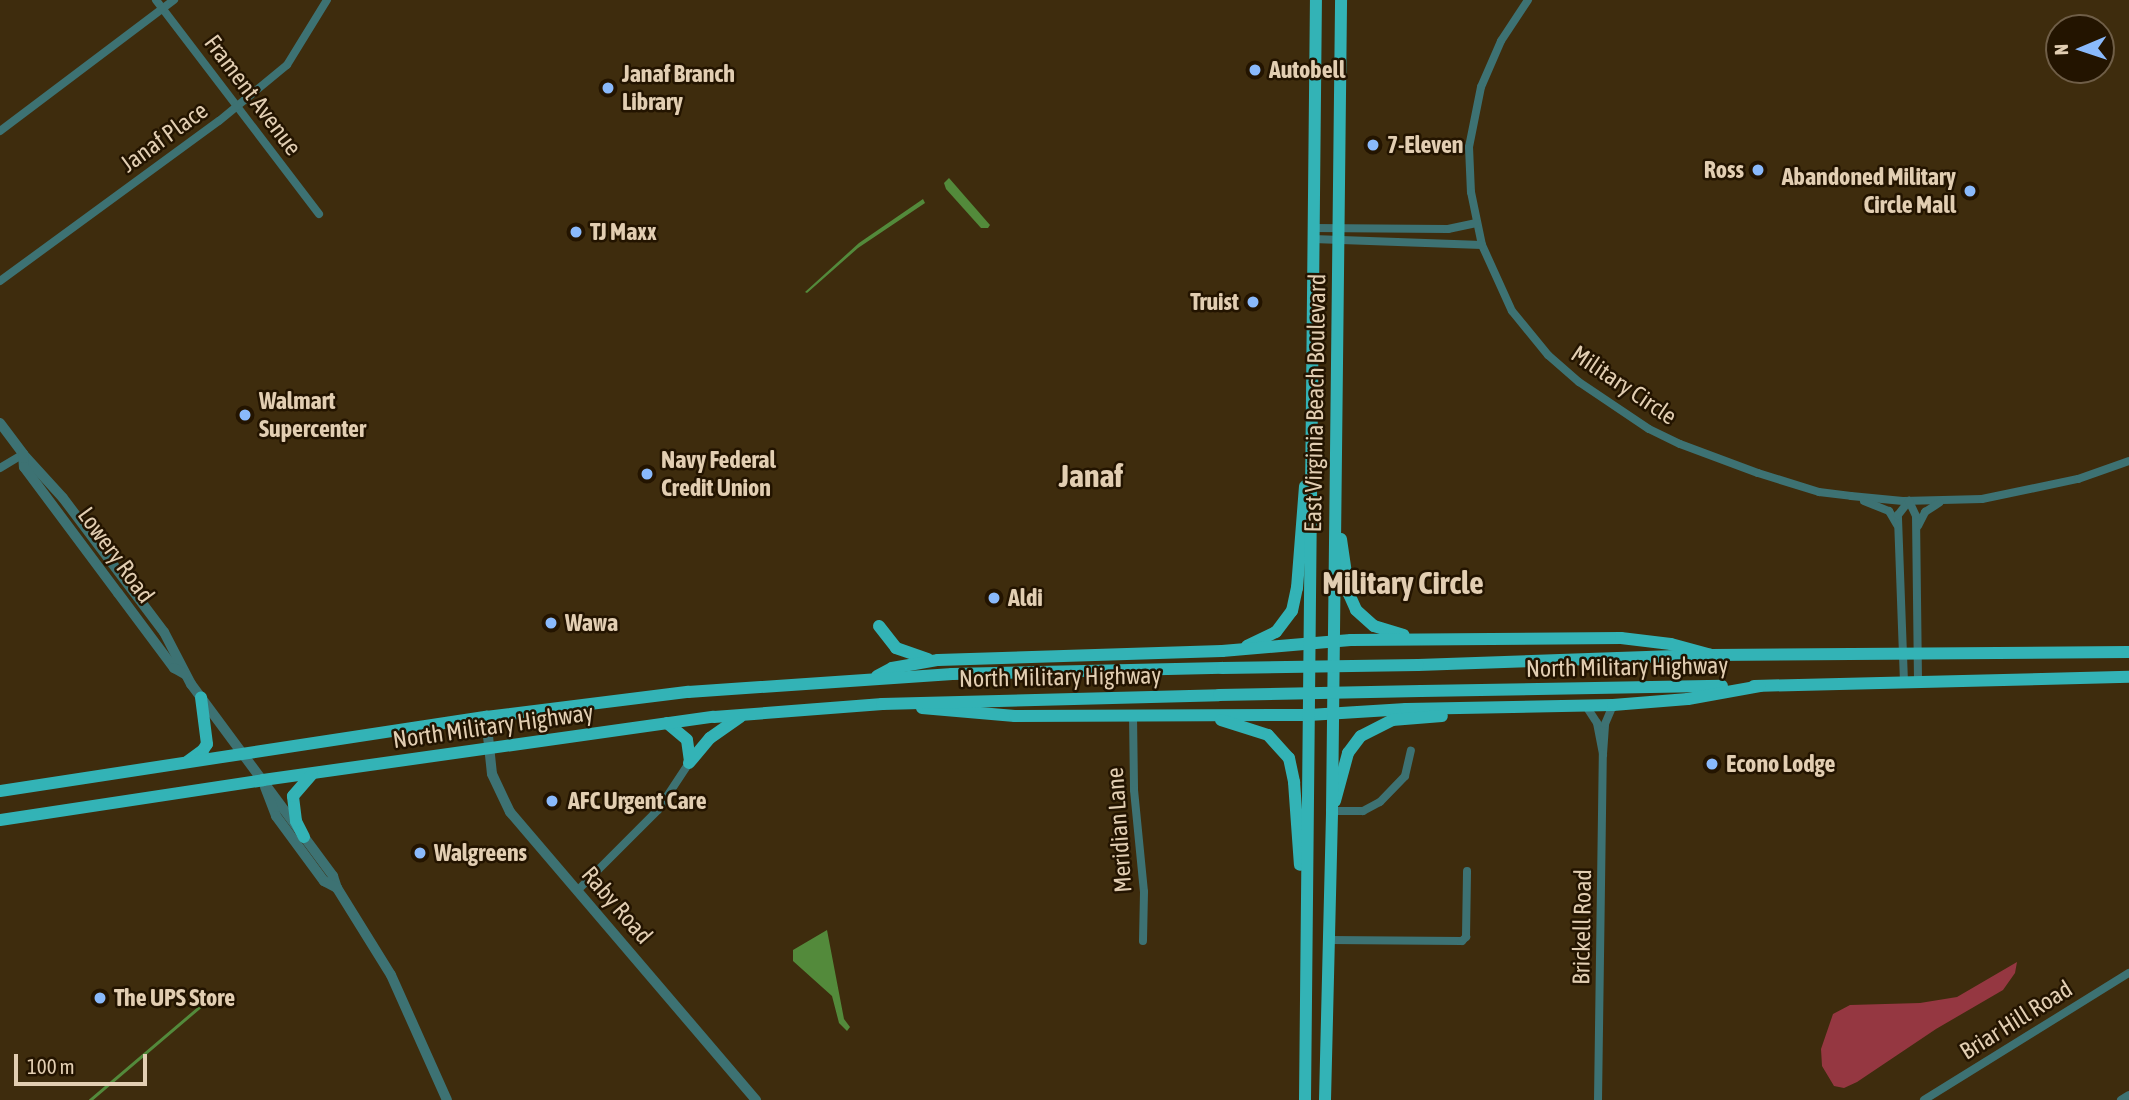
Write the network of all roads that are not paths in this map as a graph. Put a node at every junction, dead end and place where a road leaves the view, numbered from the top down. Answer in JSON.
{"nodes":[{"id":1,"x":156,"y":0,"type":"edge"},
{"id":2,"x":174,"y":0,"type":"edge"},
{"id":3,"x":327,"y":0,"type":"edge"},
{"id":4,"x":1316,"y":0,"type":"edge"},
{"id":5,"x":1341,"y":0,"type":"edge"},
{"id":6,"x":1528,"y":0,"type":"edge"},
{"id":7,"x":163,"y":9,"type":"junction"},
{"id":8,"x":238,"y":105,"type":"junction"},
{"id":9,"x":0,"y":131,"type":"edge"},
{"id":10,"x":319,"y":214,"type":"dead end"},
{"id":11,"x":1476,"y":223,"type":"junction"},
{"id":12,"x":1313,"y":233,"type":"junction"},
{"id":13,"x":1337,"y":234,"type":"junction"},
{"id":14,"x":1482,"y":244,"type":"junction"},
{"id":15,"x":0,"y":281,"type":"edge"},
{"id":16,"x":0,"y":423,"type":"edge"},
{"id":17,"x":1312,"y":427,"type":"junction"},
{"id":18,"x":23,"y":454,"type":"junction"},
{"id":19,"x":2129,"y":461,"type":"edge"},
{"id":20,"x":0,"y":468,"type":"edge"},
{"id":21,"x":1335,"y":494,"type":"junction"},
{"id":22,"x":1851,"y":496,"type":"junction"},
{"id":23,"x":1945,"y":500,"type":"junction"},
{"id":24,"x":1909,"y":501,"type":"junction"},
{"id":25,"x":1899,"y":529,"type":"junction"},
{"id":26,"x":1916,"y":532,"type":"junction"},
{"id":27,"x":879,"y":626,"type":"dead end"},
{"id":28,"x":1422,"y":639,"type":"junction"},
{"id":29,"x":1332,"y":642,"type":"junction"},
{"id":30,"x":1310,"y":644,"type":"junction"},
{"id":31,"x":1223,"y":651,"type":"junction"},
{"id":32,"x":1902,"y":652,"type":"junction"},
{"id":33,"x":1918,"y":652,"type":"junction"},
{"id":34,"x":2129,"y":652,"type":"edge"},
{"id":35,"x":1712,"y":655,"type":"junction"},
{"id":36,"x":938,"y":660,"type":"junction"},
{"id":37,"x":2129,"y":677,"type":"edge"},
{"id":38,"x":874,"y":678,"type":"junction"},
{"id":39,"x":1904,"y":682,"type":"junction"},
{"id":40,"x":1917,"y":682,"type":"junction"},
{"id":41,"x":1760,"y":685,"type":"junction"},
{"id":42,"x":201,"y":697,"type":"junction"},
{"id":43,"x":882,"y":704,"type":"junction"},
{"id":44,"x":1613,"y":705,"type":"junction"},
{"id":45,"x":1586,"y":706,"type":"junction"},
{"id":46,"x":1521,"y":708,"type":"junction"},
{"id":47,"x":1331,"y":714,"type":"junction"},
{"id":48,"x":743,"y":715,"type":"junction"},
{"id":49,"x":1309,"y":715,"type":"junction"},
{"id":50,"x":1133,"y":716,"type":"junction"},
{"id":51,"x":486,"y":717,"type":"junction"},
{"id":52,"x":1207,"y":717,"type":"junction"},
{"id":53,"x":667,"y":723,"type":"junction"},
{"id":54,"x":489,"y":748,"type":"junction"},
{"id":55,"x":1411,"y":751,"type":"dead end"},
{"id":56,"x":244,"y":753,"type":"junction"},
{"id":57,"x":1603,"y":754,"type":"junction"},
{"id":58,"x":186,"y":762,"type":"junction"},
{"id":59,"x":689,"y":763,"type":"junction"},
{"id":60,"x":313,"y":773,"type":"junction"},
{"id":61,"x":263,"y":780,"type":"junction"},
{"id":62,"x":0,"y":791,"type":"edge"},
{"id":63,"x":1332,"y":811,"type":"junction"},
{"id":64,"x":0,"y":820,"type":"edge"},
{"id":65,"x":304,"y":837,"type":"junction"},
{"id":66,"x":1467,"y":871,"type":"dead end"},
{"id":67,"x":337,"y":888,"type":"junction"},
{"id":68,"x":577,"y":891,"type":"junction"},
{"id":69,"x":1306,"y":901,"type":"junction"},
{"id":70,"x":1329,"y":940,"type":"junction"},
{"id":71,"x":1143,"y":942,"type":"dead end"},
{"id":72,"x":2129,"y":974,"type":"edge"},
{"id":73,"x":2129,"y":1095,"type":"edge"},
{"id":74,"x":447,"y":1100,"type":"edge"},
{"id":75,"x":756,"y":1100,"type":"edge"},
{"id":76,"x":1305,"y":1100,"type":"edge"},
{"id":77,"x":1325,"y":1100,"type":"edge"},
{"id":78,"x":1598,"y":1100,"type":"edge"},
{"id":79,"x":1924,"y":1100,"type":"edge"},
{"id":80,"x":2121,"y":1100,"type":"edge"}],
"edges":[{"from":1,"to":7,"type":"street","name":"Frament Avenue"},
{"from":2,"to":7,"type":"street"},
{"from":3,"to":8,"type":"street","name":"Janaf Place"},
{"from":4,"to":12,"type":"main road","name":"East Virginia Beach Boulevard"},
{"from":5,"to":13,"type":"main road","name":"East Virginia Beach Boulevard"},
{"from":6,"to":11,"type":"street","name":"Military Circle"},
{"from":7,"to":8,"type":"street","name":"Frament Avenue"},
{"from":7,"to":9,"type":"street"},
{"from":8,"to":10,"type":"street","name":"Frament Avenue"},
{"from":8,"to":15,"type":"street","name":"Janaf Place"},
{"from":11,"to":13,"type":"street"},
{"from":11,"to":14,"type":"street","name":"Military Circle"},
{"from":12,"to":13,"type":"street"},
{"from":12,"to":17,"type":"main road","name":"East Virginia Beach Boulevard"},
{"from":13,"to":14,"type":"street"},
{"from":13,"to":21,"type":"main road","name":"East Virginia Beach Boulevard"},
{"from":14,"to":22,"type":"street","name":"Military Circle"},
{"from":16,"to":18,"type":"street","name":"Lowery Road"},
{"from":17,"to":30,"type":"main road","name":"East Virginia Beach Boulevard"},
{"from":17,"to":31,"type":"main road"},
{"from":18,"to":20,"type":"street"},
{"from":18,"to":42,"type":"street","name":"Lowery Road"},
{"from":19,"to":23,"type":"street","name":"Military Circle"},
{"from":21,"to":28,"type":"main road"},
{"from":21,"to":29,"type":"main road","name":"East Virginia Beach Boulevard"},
{"from":22,"to":24,"type":"street","name":"Military Circle"},
{"from":22,"to":25,"type":"street","name":"Military Circle"},
{"from":23,"to":24,"type":"street","name":"Military Circle"},
{"from":23,"to":26,"type":"street"},
{"from":24,"to":25,"type":"street"},
{"from":24,"to":26,"type":"street"},
{"from":25,"to":32,"type":"street"},
{"from":26,"to":33,"type":"street"},
{"from":27,"to":36,"type":"main road"},
{"from":28,"to":29,"type":"main road"},
{"from":28,"to":35,"type":"main road"},
{"from":29,"to":30,"type":"main road"},
{"from":29,"to":47,"type":"main road","name":"East Virginia Beach Boulevard"},
{"from":30,"to":31,"type":"main road"},
{"from":30,"to":49,"type":"main road","name":"East Virginia Beach Boulevard"},
{"from":31,"to":36,"type":"main road"},
{"from":32,"to":33,"type":"main road","name":"North Military Highway"},
{"from":32,"to":35,"type":"main road","name":"North Military Highway"},
{"from":32,"to":39,"type":"street"},
{"from":33,"to":34,"type":"main road","name":"North Military Highway"},
{"from":33,"to":40,"type":"street"},
{"from":35,"to":38,"type":"main road","name":"North Military Highway","bridge":true},
{"from":36,"to":38,"type":"main road"},
{"from":37,"to":40,"type":"main road","name":"North Military Highway"},
{"from":38,"to":51,"type":"main road","name":"North Military Highway"},
{"from":39,"to":40,"type":"main road","name":"North Military Highway"},
{"from":39,"to":41,"type":"main road","name":"North Military Highway"},
{"from":41,"to":43,"type":"main road","name":"North Military Highway","bridge":true},
{"from":41,"to":44,"type":"main road"},
{"from":42,"to":56,"type":"street","name":"Lowery Road"},
{"from":42,"to":58,"type":"main road"},
{"from":43,"to":48,"type":"main road","name":"North Military Highway"},
{"from":43,"to":50,"type":"main road"},
{"from":44,"to":45,"type":"main road"},
{"from":44,"to":57,"type":"street","name":"Brickell Road"},
{"from":45,"to":46,"type":"main road"},
{"from":45,"to":57,"type":"street","name":"Brickell Road"},
{"from":46,"to":47,"type":"main road"},
{"from":46,"to":63,"type":"main road"},
{"from":47,"to":49,"type":"main road"},
{"from":47,"to":63,"type":"main road","name":"East Virginia Beach Boulevard"},
{"from":48,"to":53,"type":"main road","name":"North Military Highway"},
{"from":48,"to":59,"type":"main road"},
{"from":49,"to":52,"type":"main road"},
{"from":49,"to":69,"type":"main road","name":"East Virginia Beach Boulevard"},
{"from":50,"to":52,"type":"main road"},
{"from":50,"to":71,"type":"street","name":"Meridian Lane"},
{"from":51,"to":54,"type":"street","name":"Raby Road"},
{"from":51,"to":56,"type":"main road","name":"North Military Highway"},
{"from":52,"to":69,"type":"main road"},
{"from":53,"to":54,"type":"main road","name":"North Military Highway"},
{"from":53,"to":59,"type":"main road"},
{"from":54,"to":60,"type":"main road","name":"North Military Highway"},
{"from":54,"to":68,"type":"street","name":"Raby Road"},
{"from":55,"to":63,"type":"street"},
{"from":56,"to":58,"type":"main road","name":"North Military Highway"},
{"from":56,"to":61,"type":"street","name":"Lowery Road"},
{"from":57,"to":78,"type":"street","name":"Brickell Road"},
{"from":58,"to":62,"type":"main road","name":"North Military Highway"},
{"from":59,"to":68,"type":"street"},
{"from":60,"to":61,"type":"main road","name":"North Military Highway"},
{"from":60,"to":65,"type":"main road"},
{"from":61,"to":64,"type":"main road","name":"North Military Highway"},
{"from":61,"to":65,"type":"street","name":"Lowery Road"},
{"from":61,"to":67,"type":"street","name":"Lowery Road"},
{"from":63,"to":70,"type":"main road","name":"East Virginia Beach Boulevard"},
{"from":65,"to":67,"type":"street","name":"Lowery Road"},
{"from":66,"to":70,"type":"street"},
{"from":67,"to":74,"type":"street","name":"Lowery Road"},
{"from":68,"to":75,"type":"street","name":"Raby Road"},
{"from":69,"to":76,"type":"main road","name":"East Virginia Beach Boulevard"},
{"from":70,"to":77,"type":"main road","name":"East Virginia Beach Boulevard"},
{"from":72,"to":79,"type":"street","name":"Briar Hill Road"},
{"from":73,"to":80,"type":"street"}]}
